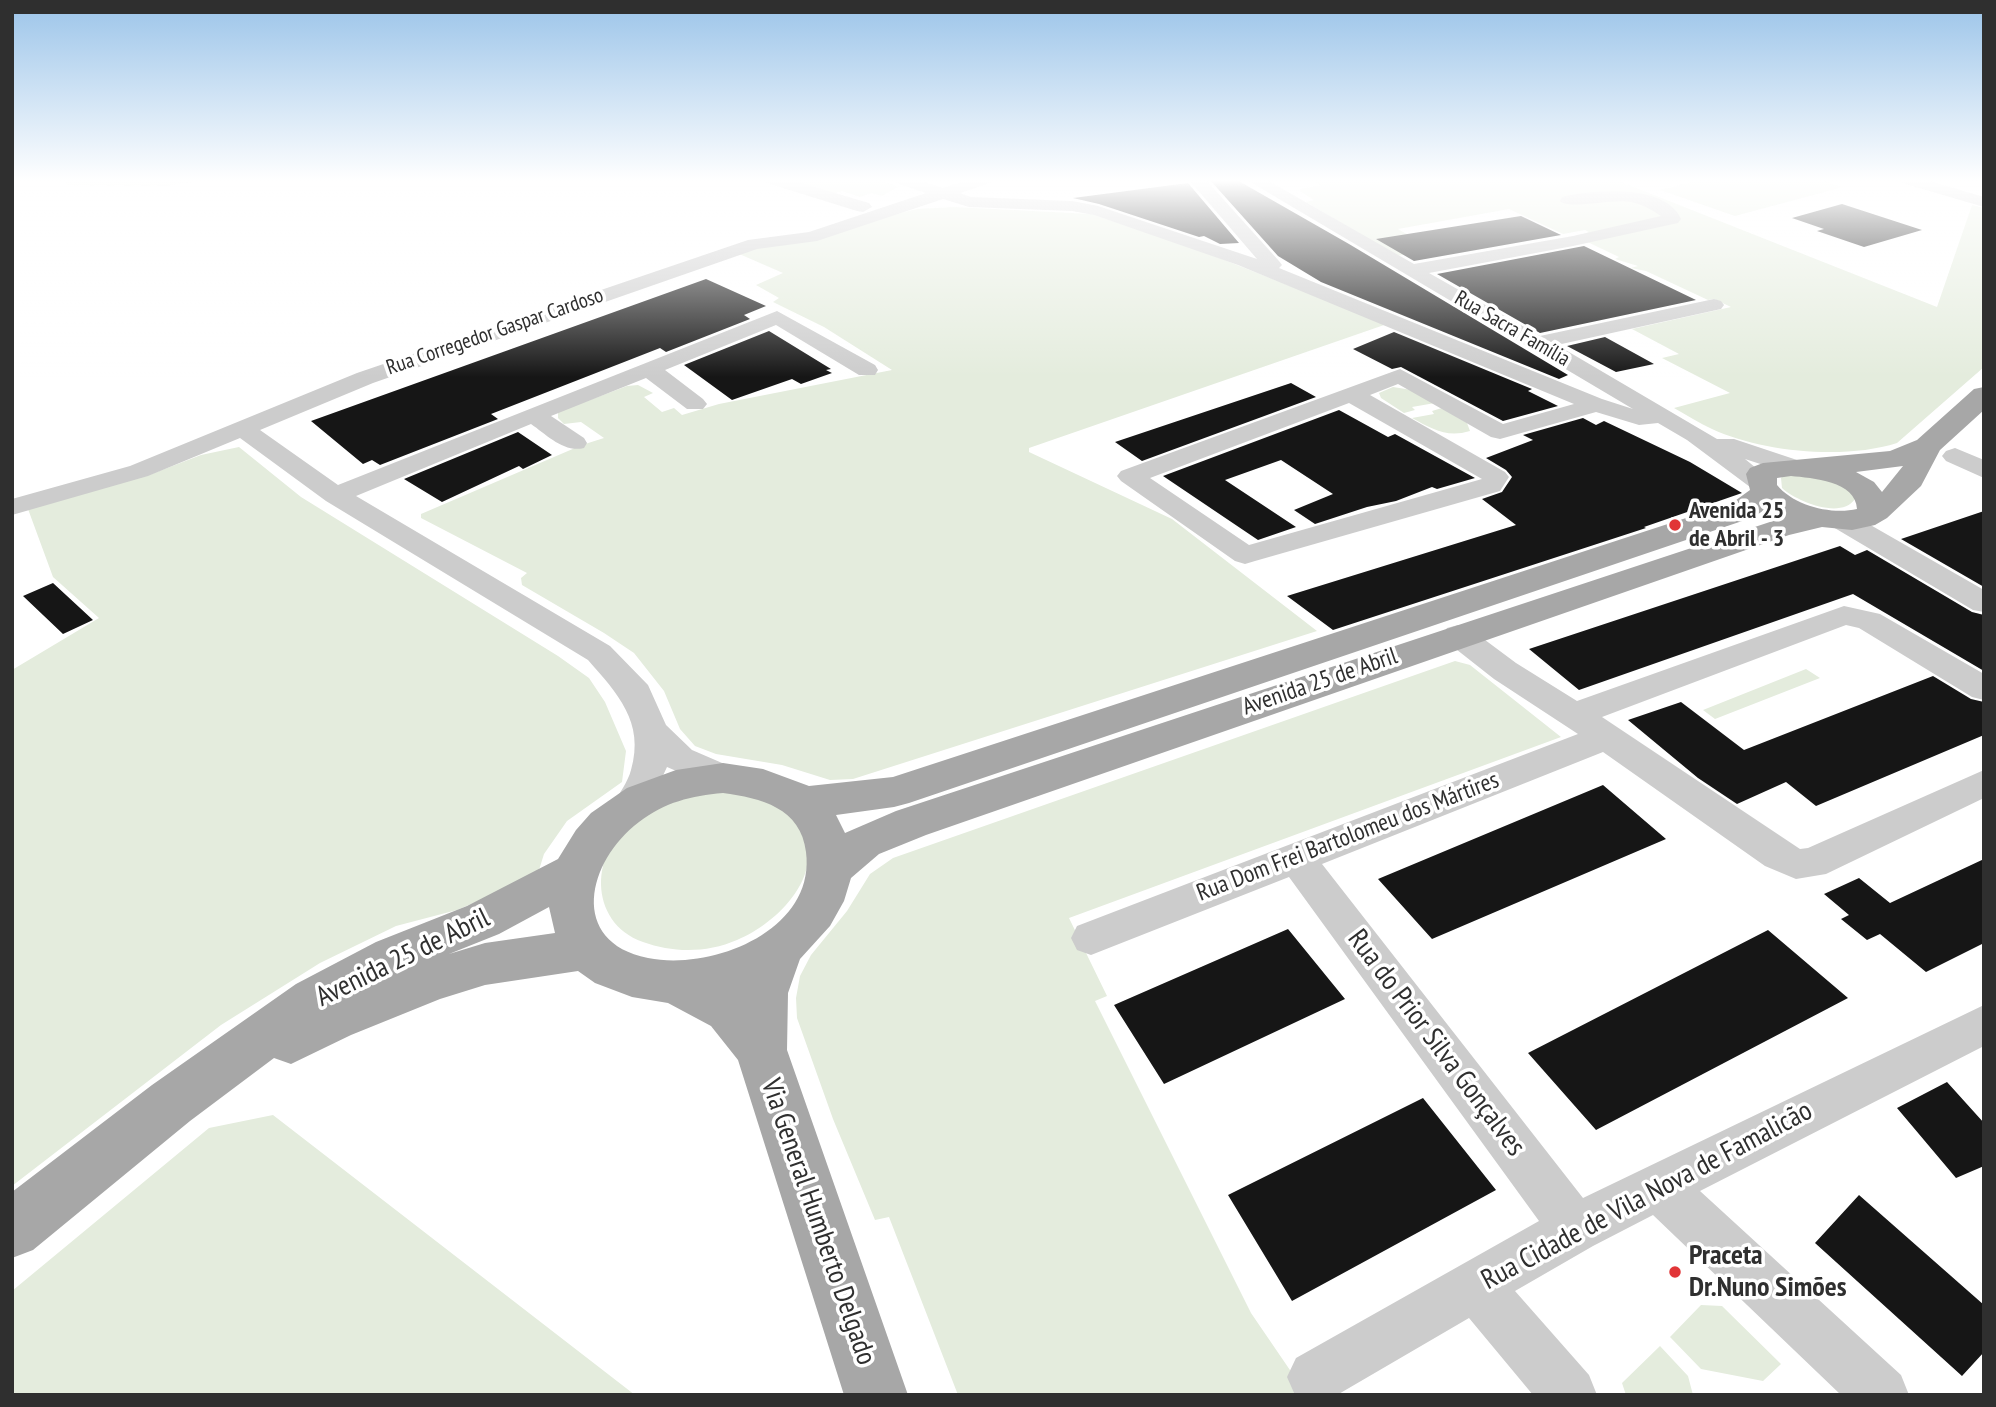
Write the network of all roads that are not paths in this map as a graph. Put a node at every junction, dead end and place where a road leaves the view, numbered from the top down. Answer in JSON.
{"nodes":[{"id":1,"x":749,"y":246,"type":"edge"},
{"id":2,"x":1196,"y":246,"type":"edge"},
{"id":3,"x":1255,"y":246,"type":"edge"},
{"id":4,"x":1368,"y":246,"type":"edge"},
{"id":5,"x":1547,"y":246,"type":"edge"},
{"id":6,"x":1410,"y":270,"type":"junction"},
{"id":7,"x":1268,"y":271,"type":"junction"},
{"id":8,"x":1714,"y":305,"type":"dead end"},
{"id":9,"x":1538,"y":344,"type":"junction"},
{"id":10,"x":648,"y":368,"type":"junction"},
{"id":11,"x":867,"y":370,"type":"dead end"},
{"id":12,"x":1351,"y":394,"type":"junction"},
{"id":13,"x":1984,"y":395,"type":"edge"},
{"id":14,"x":695,"y":404,"type":"dead end"},
{"id":15,"x":1594,"y":404,"type":"junction"},
{"id":16,"x":532,"y":414,"type":"junction"},
{"id":17,"x":1662,"y":415,"type":"junction"},
{"id":18,"x":245,"y":429,"type":"junction"},
{"id":19,"x":1500,"y":432,"type":"junction"},
{"id":20,"x":1693,"y":433,"type":"junction"},
{"id":21,"x":575,"y":443,"type":"dead end"},
{"id":22,"x":1449,"y":448,"type":"junction"},
{"id":23,"x":1941,"y":451,"type":"junction"},
{"id":24,"x":1802,"y":467,"type":"junction"},
{"id":25,"x":1984,"y":470,"type":"edge"},
{"id":26,"x":1762,"y":486,"type":"junction"},
{"id":27,"x":335,"y":495,"type":"junction"},
{"id":28,"x":12,"y":507,"type":"edge"},
{"id":29,"x":1846,"y":517,"type":"junction"},
{"id":30,"x":1984,"y":603,"type":"edge"},
{"id":31,"x":1458,"y":635,"type":"junction"},
{"id":32,"x":1984,"y":689,"type":"edge"},
{"id":33,"x":1574,"y":715,"type":"junction"},
{"id":34,"x":651,"y":731,"type":"junction"},
{"id":35,"x":1606,"y":737,"type":"junction"},
{"id":36,"x":723,"y":778,"type":"junction"},
{"id":37,"x":1984,"y":783,"type":"edge"},
{"id":38,"x":803,"y":803,"type":"junction"},
{"id":39,"x":632,"y":804,"type":"junction"},
{"id":40,"x":1296,"y":858,"type":"junction"},
{"id":41,"x":830,"y":870,"type":"junction"},
{"id":42,"x":574,"y":872,"type":"junction"},
{"id":43,"x":1091,"y":938,"type":"dead end"},
{"id":44,"x":781,"y":947,"type":"junction"},
{"id":45,"x":588,"y":949,"type":"junction"},
{"id":46,"x":677,"y":983,"type":"junction"},
{"id":47,"x":1984,"y":1024,"type":"edge"},
{"id":48,"x":761,"y":1050,"type":"junction"},
{"id":49,"x":171,"y":1103,"type":"junction"},
{"id":50,"x":1658,"y":1186,"type":"junction"},
{"id":51,"x":1575,"y":1228,"type":"junction"},
{"id":52,"x":12,"y":1229,"type":"edge"},
{"id":53,"x":1476,"y":1285,"type":"junction"},
{"id":54,"x":1315,"y":1377,"type":"dead end"},
{"id":55,"x":876,"y":1395,"type":"edge"},
{"id":56,"x":1569,"y":1395,"type":"edge"},
{"id":57,"x":1881,"y":1395,"type":"edge"}],
"edges":[{"from":1,"to":18,"type":"street","name":"Rua Corregedor Gaspar Cardoso"},
{"from":2,"to":7,"type":"street"},
{"from":3,"to":7,"type":"street"},
{"from":4,"to":6,"type":"street","name":"Rua Sacra Família"},
{"from":5,"to":6,"type":"street"},
{"from":6,"to":9,"type":"street","name":"Rua Sacra Família"},
{"from":7,"to":15,"type":"street"},
{"from":8,"to":9,"type":"street"},
{"from":9,"to":17,"type":"street","name":"Rua Sacra Família"},
{"from":10,"to":11,"type":"street"},
{"from":10,"to":14,"type":"street"},
{"from":10,"to":16,"type":"street"},
{"from":12,"to":19,"type":"street"},
{"from":12,"to":22,"type":"street"},
{"from":12,"to":22,"type":"street"},
{"from":13,"to":23,"type":"main road","name":"Avenida 25 de Abril"},
{"from":15,"to":17,"type":"street"},
{"from":15,"to":19,"type":"street"},
{"from":15,"to":20,"type":"street"},
{"from":16,"to":21,"type":"street"},
{"from":16,"to":27,"type":"street"},
{"from":17,"to":20,"type":"street","name":"Rua Sacra Família"},
{"from":18,"to":27,"type":"street"},
{"from":18,"to":28,"type":"street","name":"Rua Corregedor Gaspar Cardoso"},
{"from":19,"to":22,"type":"street"},
{"from":20,"to":24,"type":"street","name":"Rua Sacra Família"},
{"from":20,"to":26,"type":"street","name":"Rua Sacra Família"},
{"from":23,"to":24,"type":"main road","name":"Avenida 25 de Abril"},
{"from":23,"to":25,"type":"street"},
{"from":23,"to":29,"type":"main road","name":"Avenida 25 de Abril"},
{"from":24,"to":26,"type":"main road","name":"Avenida 25 de Abril"},
{"from":24,"to":29,"type":"main road"},
{"from":26,"to":29,"type":"main road"},
{"from":26,"to":38,"type":"main road","name":"Avenida 25 de Abril"},
{"from":27,"to":34,"type":"street"},
{"from":29,"to":30,"type":"street"},
{"from":29,"to":31,"type":"main road","name":"Avenida 25 de Abril"},
{"from":31,"to":33,"type":"street"},
{"from":31,"to":41,"type":"main road","name":"Avenida 25 de Abril"},
{"from":32,"to":33,"type":"street"},
{"from":33,"to":35,"type":"street"},
{"from":34,"to":36,"type":"street"},
{"from":34,"to":39,"type":"street"},
{"from":35,"to":37,"type":"street"},
{"from":35,"to":40,"type":"street","name":"Rua Dom Frei Bartolomeu dos Mártires"},
{"from":36,"to":38,"type":"main road"},
{"from":36,"to":39,"type":"main road"},
{"from":38,"to":41,"type":"main road"},
{"from":39,"to":42,"type":"main road"},
{"from":40,"to":43,"type":"street","name":"Rua Dom Frei Bartolomeu dos Mártires"},
{"from":40,"to":51,"type":"street","name":"Rua do Prior Silva Gonçalves"},
{"from":41,"to":44,"type":"main road"},
{"from":42,"to":45,"type":"main road"},
{"from":42,"to":49,"type":"main road","name":"Avenida 25 de Abril"},
{"from":44,"to":46,"type":"main road"},
{"from":44,"to":48,"type":"main road","name":"Via General Humberto Delgado"},
{"from":45,"to":46,"type":"main road"},
{"from":45,"to":49,"type":"main road","name":"Avenida 25 de Abril"},
{"from":46,"to":48,"type":"main road","name":"Via General Humberto Delgado"},
{"from":47,"to":50,"type":"street","name":"Rua Cidade de Vila Nova de Famalicão"},
{"from":48,"to":55,"type":"main road","name":"Via General Humberto Delgado"},
{"from":49,"to":52,"type":"main road","name":"Avenida 25 de Abril"},
{"from":50,"to":51,"type":"street","name":"Rua Cidade de Vila Nova de Famalicão"},
{"from":50,"to":57,"type":"street"},
{"from":51,"to":53,"type":"street","name":"Rua Cidade de Vila Nova de Famalicão"},
{"from":53,"to":54,"type":"street","name":"Rua Cidade de Vila Nova de Famalicão"},
{"from":53,"to":56,"type":"street"}]}
